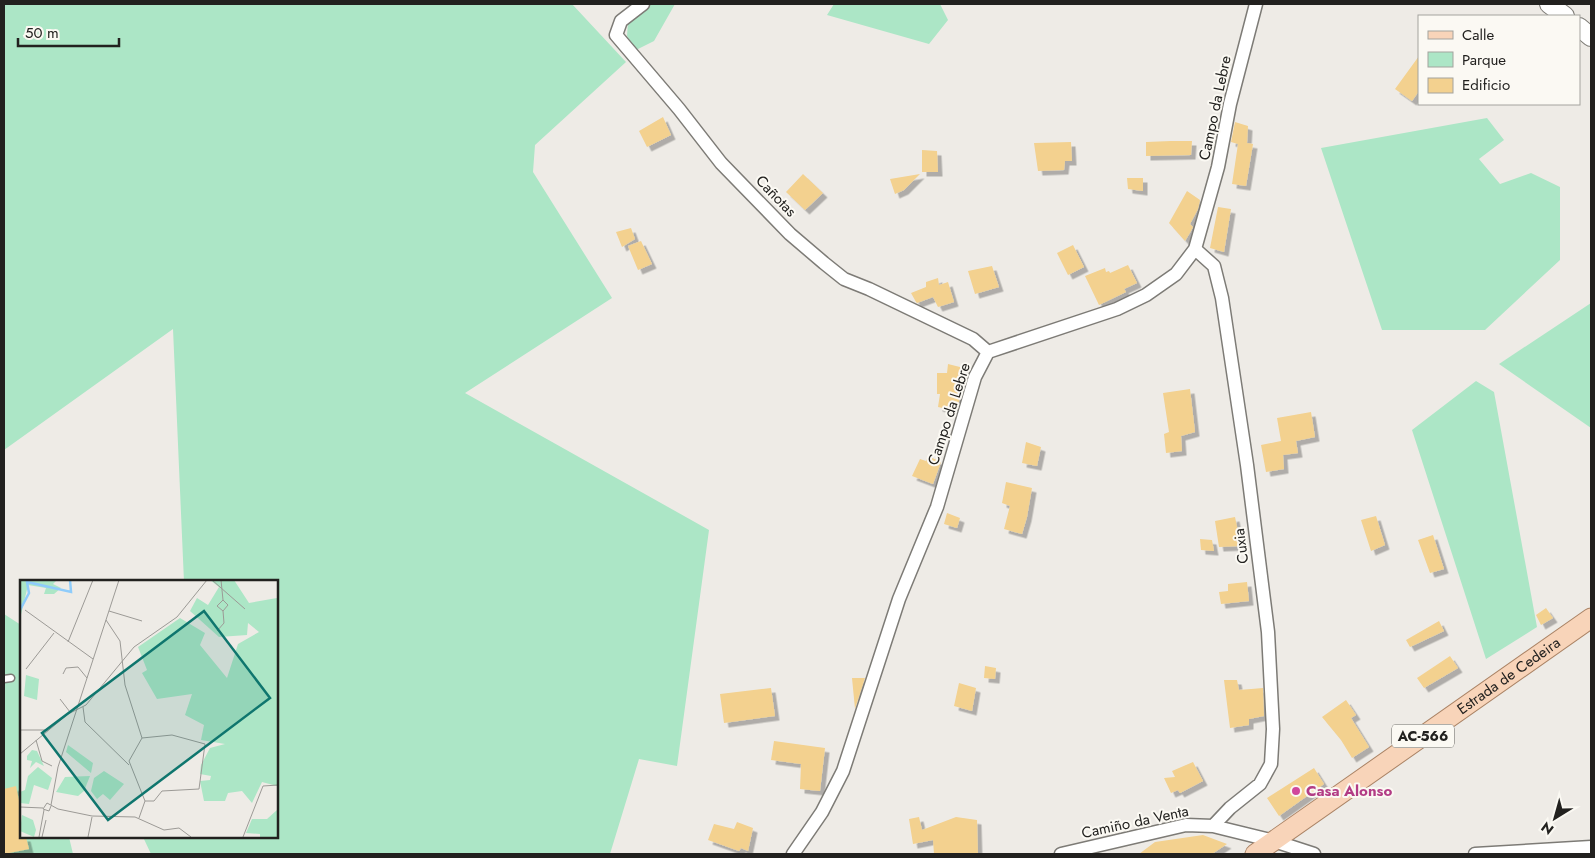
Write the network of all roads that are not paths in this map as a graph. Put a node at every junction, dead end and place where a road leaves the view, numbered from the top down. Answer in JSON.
{"nodes":[{"id":1,"x":643,"y":4,"type":"edge"},
{"id":2,"x":1256,"y":4,"type":"edge"},
{"id":3,"x":1549,"y":4,"type":"edge"},
{"id":4,"x":1564,"y":15,"type":"edge"},
{"id":5,"x":1195,"y":249,"type":"junction"},
{"id":6,"x":988,"y":352,"type":"junction"},
{"id":7,"x":1591,"y":618,"type":"edge"},
{"id":8,"x":1213,"y":826,"type":"junction"},
{"id":9,"x":1274,"y":841,"type":"junction"},
{"id":10,"x":1591,"y":847,"type":"edge"},
{"id":11,"x":1547,"y":852,"type":"edge"},
{"id":12,"x":793,"y":854,"type":"edge"},
{"id":13,"x":1061,"y":854,"type":"edge"},
{"id":14,"x":1255,"y":854,"type":"edge"},
{"id":15,"x":1314,"y":854,"type":"edge"},
{"id":16,"x":1475,"y":854,"type":"edge"}],
"edges":[{"from":1,"to":6,"type":"street","name":"Cañotas"},
{"from":2,"to":5,"type":"street","name":"Campo da Lebre"},
{"from":3,"to":4,"type":"main road"},
{"from":5,"to":6,"type":"street","name":"Campo da Lebre"},
{"from":5,"to":8,"type":"street","name":"Cuxia"},
{"from":6,"to":12,"type":"street","name":"Campo da Lebre"},
{"from":7,"to":9,"type":"main road","name":"Estrada de Cedeira","number":"AC-566"},
{"from":8,"to":9,"type":"street","name":"Camiño da Venta"},
{"from":8,"to":13,"type":"street","name":"Camiño da Venta"},
{"from":9,"to":14,"type":"main road","name":"Estrada de Cedeira","number":"AC-566"},
{"from":9,"to":15,"type":"street","name":"Camiño da Venta"},
{"from":10,"to":11,"type":"street"},
{"from":11,"to":16,"type":"street"}]}
